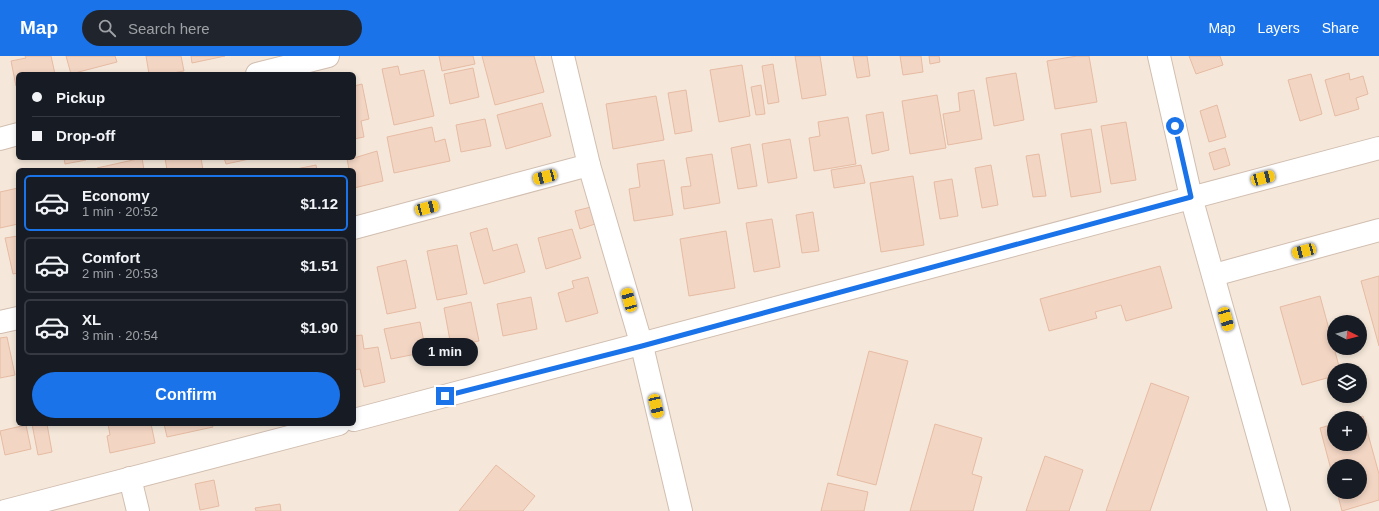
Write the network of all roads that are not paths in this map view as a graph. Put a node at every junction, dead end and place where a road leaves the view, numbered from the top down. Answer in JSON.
{"nodes":[{"id":1,"x":328,"y":56,"type":"edge"},
{"id":2,"x":563,"y":56,"type":"edge"},
{"id":3,"x":1159,"y":56,"type":"edge"},
{"id":4,"x":265,"y":72,"type":"edge"},
{"id":5,"x":16,"y":135,"type":"edge"},
{"id":6,"x":0,"y":139,"type":"edge"},
{"id":7,"x":1379,"y":148,"type":"edge"},
{"id":8,"x":589,"y":165,"type":"junction"},
{"id":9,"x":1191,"y":197,"type":"junction"},
{"id":10,"x":356,"y":227,"type":"edge"},
{"id":11,"x":1379,"y":230,"type":"edge"},
{"id":12,"x":1214,"y":275,"type":"junction"},
{"id":13,"x":16,"y":318,"type":"edge"},
{"id":14,"x":0,"y":322,"type":"edge"},
{"id":15,"x":642,"y":346,"type":"junction"},
{"id":16,"x":356,"y":419,"type":"edge"},
{"id":17,"x":331,"y":426,"type":"edge"},
{"id":18,"x":130,"y":478,"type":"junction"},
{"id":19,"x":5,"y":511,"type":"edge"},
{"id":20,"x":138,"y":511,"type":"edge"},
{"id":21,"x":681,"y":511,"type":"edge"},
{"id":22,"x":1279,"y":511,"type":"edge"}],
"edges":[{"from":1,"to":4,"type":"street"},
{"from":2,"to":8,"type":"street"},
{"from":3,"to":9,"type":"street"},
{"from":5,"to":6,"type":"street"},
{"from":7,"to":9,"type":"street"},
{"from":8,"to":10,"type":"street"},
{"from":8,"to":15,"type":"street"},
{"from":9,"to":12,"type":"street"},
{"from":9,"to":15,"type":"street"},
{"from":11,"to":12,"type":"street"},
{"from":12,"to":22,"type":"street"},
{"from":13,"to":14,"type":"street"},
{"from":15,"to":16,"type":"street"},
{"from":15,"to":21,"type":"street"},
{"from":17,"to":18,"type":"street"},
{"from":18,"to":19,"type":"street"},
{"from":18,"to":20,"type":"street"}]}
